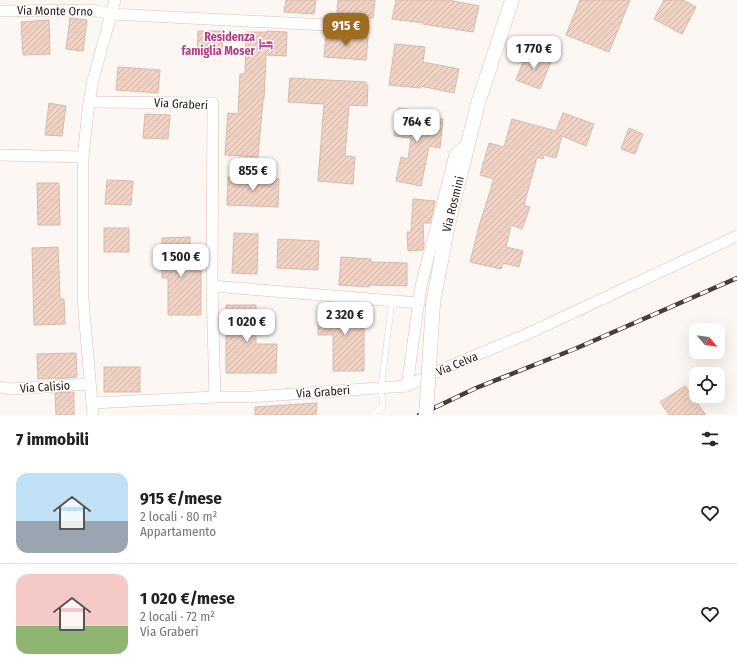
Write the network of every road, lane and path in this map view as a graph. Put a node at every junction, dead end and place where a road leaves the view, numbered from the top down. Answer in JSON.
{"nodes":[{"id":1,"x":115,"y":0,"type":"edge"},
{"id":2,"x":512,"y":0,"type":"edge"},
{"id":3,"x":0,"y":11,"type":"edge"},
{"id":4,"x":111,"y":14,"type":"junction"},
{"id":5,"x":364,"y":27,"type":"dead end"},
{"id":6,"x":89,"y":102,"type":"junction"},
{"id":7,"x":0,"y":155,"type":"edge"},
{"id":8,"x":83,"y":157,"type":"junction"},
{"id":9,"x":737,"y":236,"type":"edge"},
{"id":10,"x":212,"y":286,"type":"junction"},
{"id":11,"x":392,"y":301,"type":"junction"},
{"id":12,"x":426,"y":304,"type":"junction"},
{"id":13,"x":90,"y":384,"type":"junction"},
{"id":14,"x":407,"y":386,"type":"junction"},
{"id":15,"x":0,"y":387,"type":"edge"},
{"id":16,"x":381,"y":388,"type":"junction"},
{"id":17,"x":215,"y":398,"type":"junction"},
{"id":18,"x":92,"y":403,"type":"junction"},
{"id":19,"x":93,"y":415,"type":"edge"},
{"id":20,"x":372,"y":415,"type":"edge"},
{"id":21,"x":426,"y":415,"type":"edge"}],
"edges":[{"from":1,"to":4,"type":"street"},
{"from":2,"to":12,"type":"street","name":"Via Rosmini"},
{"from":3,"to":4,"type":"street","name":"Via Monte Orno"},
{"from":4,"to":5,"type":"street","name":"Via Monte Orno"},
{"from":4,"to":6,"type":"street"},
{"from":6,"to":8,"type":"street"},
{"from":6,"to":10,"type":"street","name":"Via Graberi"},
{"from":7,"to":8,"type":"street"},
{"from":8,"to":13,"type":"street"},
{"from":9,"to":14,"type":"street","name":"Via Celva"},
{"from":10,"to":11,"type":"street"},
{"from":10,"to":17,"type":"street","name":"Via Graberi"},
{"from":11,"to":12,"type":"street"},
{"from":11,"to":16,"type":"lane"},
{"from":12,"to":14,"type":"street"},
{"from":12,"to":21,"type":"street","name":"Via Rosmini","bridge":true},
{"from":13,"to":15,"type":"street","name":"Via Calisio"},
{"from":13,"to":18,"type":"street"},
{"from":14,"to":16,"type":"street","name":"Via Graberi"},
{"from":16,"to":17,"type":"street","name":"Via Graberi"},
{"from":16,"to":20,"type":"lane"},
{"from":17,"to":18,"type":"street","name":"Via Graberi"},
{"from":18,"to":19,"type":"street"}]}
